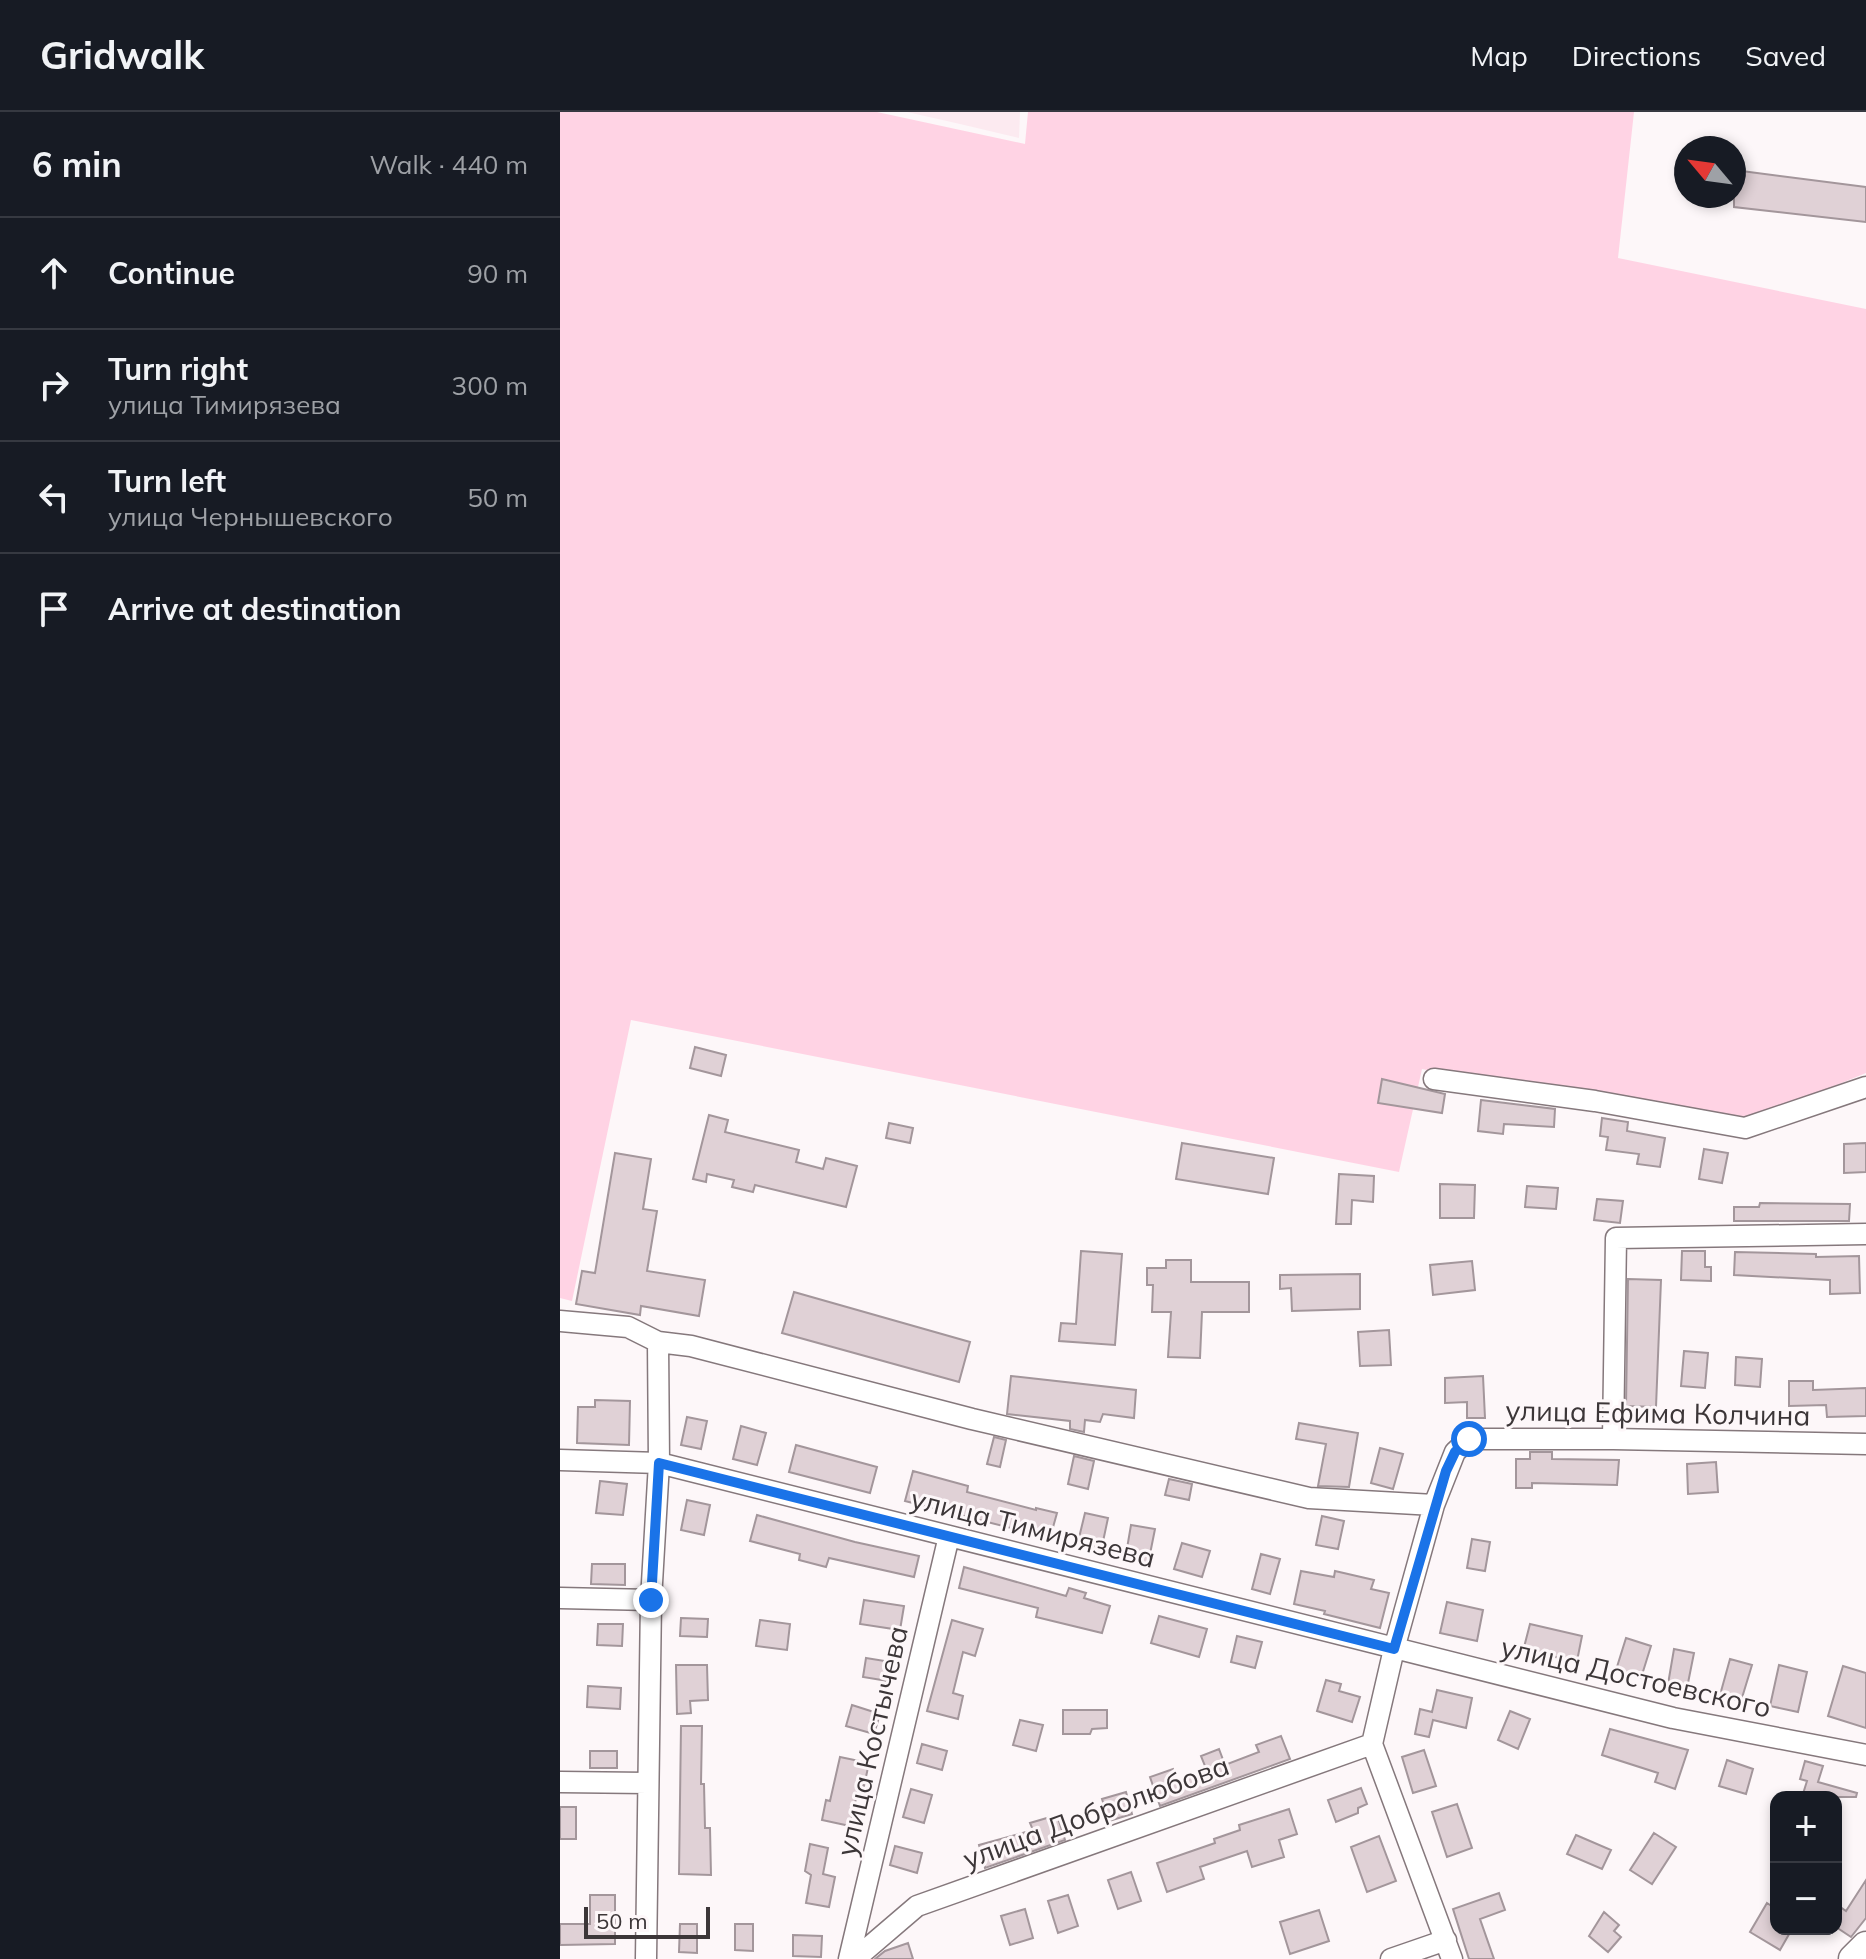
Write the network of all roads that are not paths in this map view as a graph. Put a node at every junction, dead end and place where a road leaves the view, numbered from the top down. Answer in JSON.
{"nodes":[{"id":1,"x":1434,"y":1079,"type":"dead end"},
{"id":2,"x":1866,"y":1087,"type":"edge"},
{"id":3,"x":1866,"y":1234,"type":"edge"},
{"id":4,"x":560,"y":1321,"type":"edge"},
{"id":5,"x":658,"y":1342,"type":"junction"},
{"id":6,"x":1613,"y":1439,"type":"junction"},
{"id":7,"x":1866,"y":1444,"type":"edge"},
{"id":8,"x":560,"y":1460,"type":"edge"},
{"id":9,"x":659,"y":1463,"type":"junction"},
{"id":10,"x":1434,"y":1505,"type":"junction"},
{"id":11,"x":949,"y":1536,"type":"junction"},
{"id":12,"x":560,"y":1598,"type":"edge"},
{"id":13,"x":651,"y":1600,"type":"junction"},
{"id":14,"x":1394,"y":1649,"type":"junction"},
{"id":15,"x":1372,"y":1744,"type":"junction"},
{"id":16,"x":1866,"y":1755,"type":"edge"},
{"id":17,"x":560,"y":1782,"type":"edge"},
{"id":18,"x":647,"y":1783,"type":"junction"},
{"id":19,"x":1866,"y":1946,"type":"edge"},
{"id":20,"x":1449,"y":1950,"type":"edge"},
{"id":21,"x":646,"y":1959,"type":"edge"},
{"id":22,"x":852,"y":1959,"type":"edge"},
{"id":23,"x":1391,"y":1959,"type":"edge"},
{"id":24,"x":1853,"y":1959,"type":"edge"}],
"edges":[{"from":1,"to":2,"type":"street"},
{"from":3,"to":6,"type":"street"},
{"from":4,"to":5,"type":"street"},
{"from":5,"to":9,"type":"street"},
{"from":5,"to":10,"type":"street"},
{"from":6,"to":7,"type":"street","name":"улица Ефима Колчина"},
{"from":6,"to":10,"type":"street","name":"улица Ефима Колчина"},
{"from":8,"to":9,"type":"street","name":"улица Тимирязева"},
{"from":9,"to":11,"type":"street","name":"улица Тимирязева"},
{"from":9,"to":13,"type":"street"},
{"from":10,"to":14,"type":"street"},
{"from":11,"to":14,"type":"street","name":"улица Тимирязева"},
{"from":11,"to":22,"type":"street","name":"улица Костычева"},
{"from":12,"to":13,"type":"street"},
{"from":13,"to":18,"type":"street"},
{"from":14,"to":15,"type":"street"},
{"from":14,"to":16,"type":"street","name":"улица Достоевского"},
{"from":15,"to":20,"type":"street"},
{"from":15,"to":22,"type":"street","name":"улица Добролюбова"},
{"from":17,"to":18,"type":"street"},
{"from":18,"to":21,"type":"street"},
{"from":19,"to":24,"type":"main road"},
{"from":20,"to":23,"type":"street"}]}
